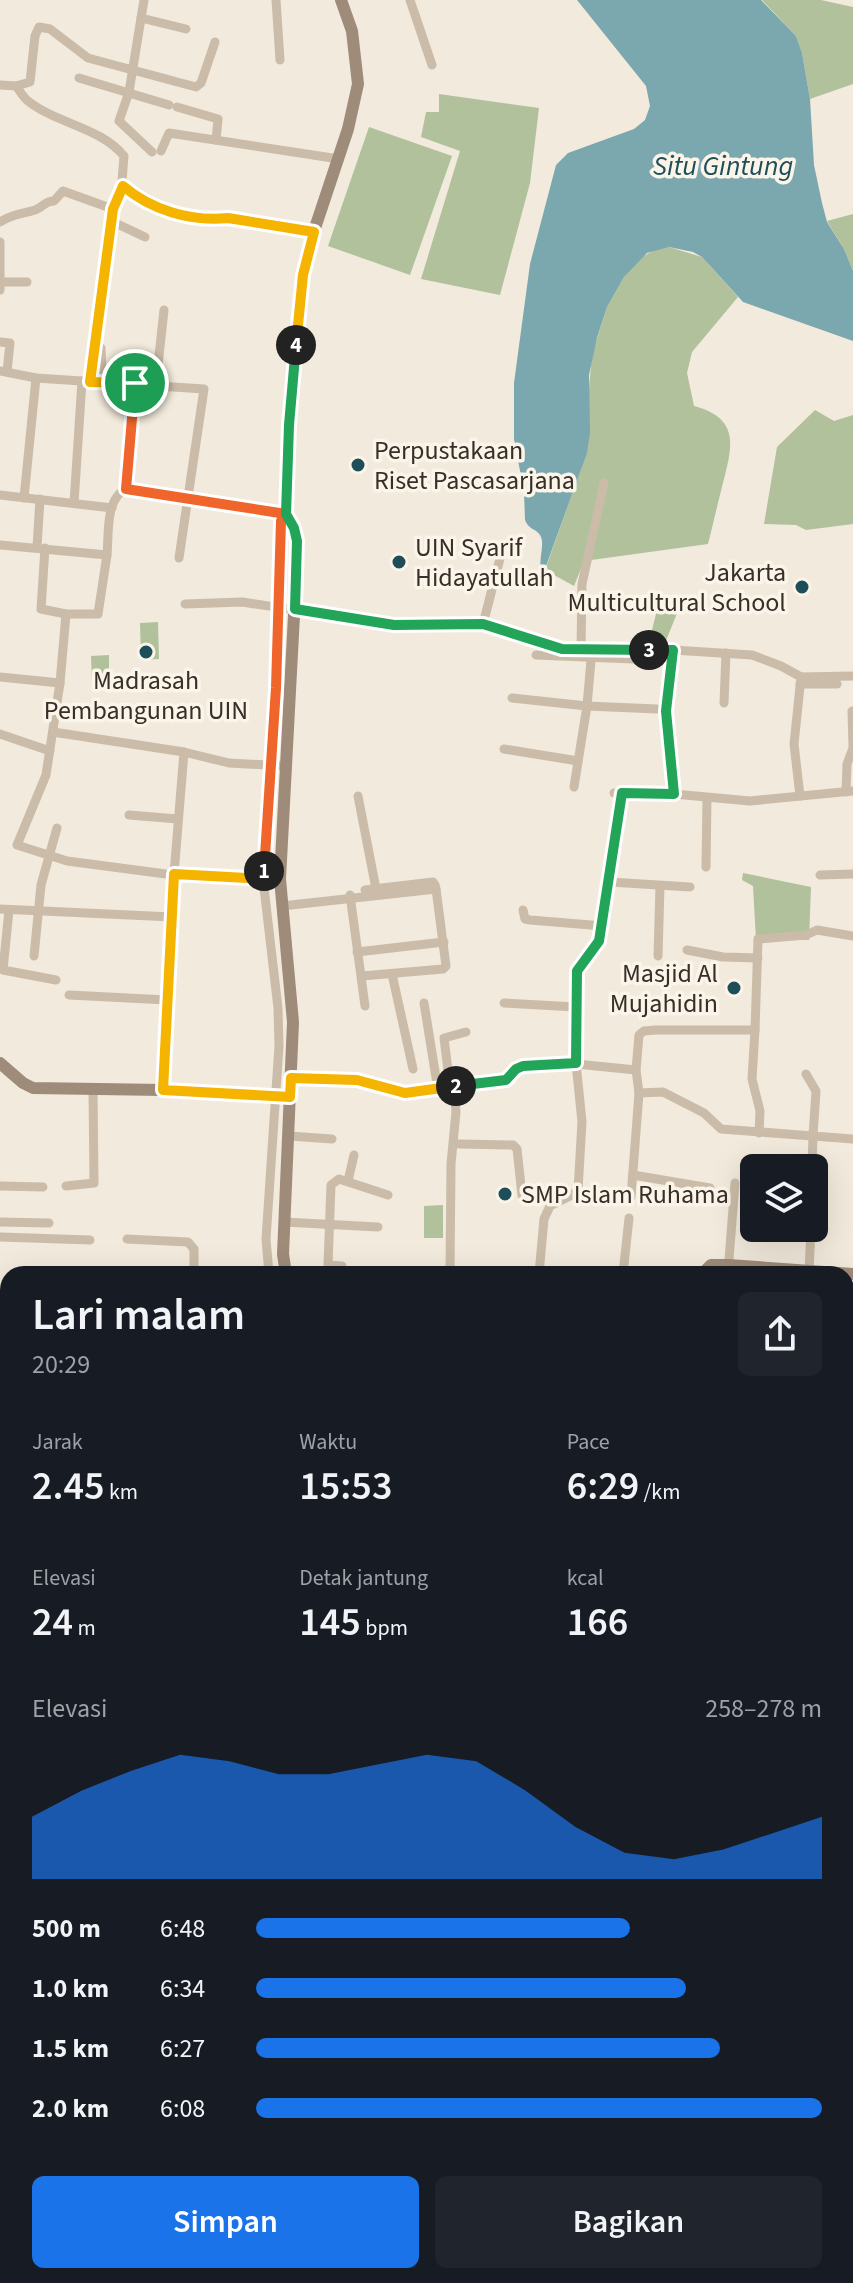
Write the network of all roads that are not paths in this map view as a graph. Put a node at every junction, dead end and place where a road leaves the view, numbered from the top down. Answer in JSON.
{"nodes":[{"id":1,"x":144,"y":0,"type":"edge"},
{"id":2,"x":276,"y":0,"type":"edge"},
{"id":3,"x":341,"y":0,"type":"edge"},
{"id":4,"x":410,"y":0,"type":"edge"},
{"id":5,"x":141,"y":18,"type":"junction"},
{"id":6,"x":186,"y":29,"type":"dead end"},
{"id":7,"x":215,"y":42,"type":"dead end"},
{"id":8,"x":280,"y":60,"type":"dead end"},
{"id":9,"x":432,"y":65,"type":"dead end"},
{"id":10,"x":132,"y":69,"type":"junction"},
{"id":11,"x":79,"y":78,"type":"dead end"},
{"id":12,"x":0,"y":85,"type":"edge"},
{"id":13,"x":16,"y":86,"type":"junction"},
{"id":14,"x":129,"y":92,"type":"junction"},
{"id":15,"x":216,"y":140,"type":"junction"},
{"id":16,"x":339,"y":159,"type":"junction"},
{"id":17,"x":123,"y":186,"type":"junction"},
{"id":18,"x":113,"y":209,"type":"junction"},
{"id":19,"x":111,"y":221,"type":"junction"},
{"id":20,"x":0,"y":222,"type":"edge"},
{"id":21,"x":314,"y":232,"type":"junction"},
{"id":22,"x":145,"y":237,"type":"dead end"},
{"id":23,"x":0,"y":242,"type":"edge"},
{"id":24,"x":1,"y":282,"type":"edge"},
{"id":25,"x":27,"y":282,"type":"dead end"},
{"id":26,"x":0,"y":290,"type":"edge"},
{"id":27,"x":164,"y":310,"type":"dead end"},
{"id":28,"x":0,"y":342,"type":"edge"},
{"id":29,"x":101,"y":348,"type":"dead end"},
{"id":30,"x":4,"y":372,"type":"edge"},
{"id":31,"x":136,"y":372,"type":"junction"},
{"id":32,"x":36,"y":378,"type":"junction"},
{"id":33,"x":86,"y":382,"type":"junction"},
{"id":34,"x":135,"y":383,"type":"junction"},
{"id":35,"x":604,"y":483,"type":"dead end"},
{"id":36,"x":126,"y":489,"type":"junction"},
{"id":37,"x":0,"y":495,"type":"edge"},
{"id":38,"x":186,"y":497,"type":"junction"},
{"id":39,"x":24,"y":498,"type":"junction"},
{"id":40,"x":40,"y":499,"type":"junction"},
{"id":41,"x":74,"y":503,"type":"junction"},
{"id":42,"x":112,"y":508,"type":"junction"},
{"id":43,"x":286,"y":514,"type":"junction"},
{"id":44,"x":0,"y":545,"type":"edge"},
{"id":45,"x":503,"y":547,"type":"dead end"},
{"id":46,"x":41,"y":548,"type":"junction"},
{"id":47,"x":107,"y":555,"type":"junction"},
{"id":48,"x":179,"y":558,"type":"dead end"},
{"id":49,"x":185,"y":604,"type":"dead end"},
{"id":50,"x":285,"y":608,"type":"junction"},
{"id":51,"x":66,"y":614,"type":"junction"},
{"id":52,"x":483,"y":624,"type":"junction"},
{"id":53,"x":673,"y":650,"type":"junction"},
{"id":54,"x":594,"y":653,"type":"junction"},
{"id":55,"x":726,"y":653,"type":"junction"},
{"id":56,"x":536,"y":655,"type":"dead end"},
{"id":57,"x":657,"y":660,"type":"dead end"},
{"id":58,"x":853,"y":676,"type":"edge"},
{"id":59,"x":0,"y":677,"type":"edge"},
{"id":60,"x":800,"y":680,"type":"junction"},
{"id":61,"x":60,"y":683,"type":"junction"},
{"id":62,"x":837,"y":684,"type":"dead end"},
{"id":63,"x":512,"y":698,"type":"dead end"},
{"id":64,"x":724,"y":703,"type":"dead end"},
{"id":65,"x":587,"y":706,"type":"junction"},
{"id":66,"x":657,"y":709,"type":"dead end"},
{"id":67,"x":852,"y":711,"type":"edge"},
{"id":68,"x":53,"y":732,"type":"junction"},
{"id":69,"x":0,"y":734,"type":"edge"},
{"id":70,"x":504,"y":749,"type":"dead end"},
{"id":71,"x":50,"y":751,"type":"junction"},
{"id":72,"x":184,"y":752,"type":"junction"},
{"id":73,"x":578,"y":761,"type":"junction"},
{"id":74,"x":271,"y":762,"type":"junction"},
{"id":75,"x":287,"y":762,"type":"junction"},
{"id":76,"x":574,"y":787,"type":"dead end"},
{"id":77,"x":850,"y":791,"type":"edge"},
{"id":78,"x":674,"y":794,"type":"junction"},
{"id":79,"x":358,"y":796,"type":"dead end"},
{"id":80,"x":800,"y":796,"type":"junction"},
{"id":81,"x":707,"y":798,"type":"junction"},
{"id":82,"x":129,"y":815,"type":"dead end"},
{"id":83,"x":178,"y":819,"type":"junction"},
{"id":84,"x":282,"y":826,"type":"junction"},
{"id":85,"x":267,"y":827,"type":"junction"},
{"id":86,"x":57,"y":828,"type":"dead end"},
{"id":87,"x":50,"y":856,"type":"junction"},
{"id":88,"x":706,"y":867,"type":"dead end"},
{"id":89,"x":174,"y":874,"type":"junction"},
{"id":90,"x":853,"y":874,"type":"edge"},
{"id":91,"x":820,"y":875,"type":"dead end"},
{"id":92,"x":263,"y":879,"type":"junction"},
{"id":93,"x":280,"y":879,"type":"junction"},
{"id":94,"x":610,"y":882,"type":"junction"},
{"id":95,"x":660,"y":886,"type":"junction"},
{"id":96,"x":690,"y":887,"type":"dead end"},
{"id":97,"x":376,"y":892,"type":"junction"},
{"id":98,"x":350,"y":894,"type":"junction"},
{"id":99,"x":282,"y":903,"type":"junction"},
{"id":100,"x":5,"y":909,"type":"edge"},
{"id":101,"x":523,"y":910,"type":"dead end"},
{"id":102,"x":39,"y":911,"type":"junction"},
{"id":103,"x":172,"y":917,"type":"junction"},
{"id":104,"x":603,"y":926,"type":"junction"},
{"id":105,"x":853,"y":936,"type":"edge"},
{"id":106,"x":444,"y":942,"type":"junction"},
{"id":107,"x":687,"y":950,"type":"dead end"},
{"id":108,"x":357,"y":952,"type":"junction"},
{"id":109,"x":34,"y":956,"type":"dead end"},
{"id":110,"x":658,"y":956,"type":"dead end"},
{"id":111,"x":758,"y":958,"type":"junction"},
{"id":112,"x":286,"y":961,"type":"junction"},
{"id":113,"x":271,"y":962,"type":"junction"},
{"id":114,"x":392,"y":974,"type":"junction"},
{"id":115,"x":362,"y":976,"type":"junction"},
{"id":116,"x":56,"y":980,"type":"dead end"},
{"id":117,"x":69,"y":995,"type":"dead end"},
{"id":118,"x":167,"y":1000,"type":"junction"},
{"id":119,"x":424,"y":1003,"type":"dead end"},
{"id":120,"x":504,"y":1003,"type":"dead end"},
{"id":121,"x":365,"y":1006,"type":"dead end"},
{"id":122,"x":576,"y":1007,"type":"junction"},
{"id":123,"x":755,"y":1030,"type":"junction"},
{"id":124,"x":466,"y":1032,"type":"dead end"},
{"id":125,"x":0,"y":1063,"type":"edge"},
{"id":126,"x":576,"y":1063,"type":"junction"},
{"id":127,"x":413,"y":1069,"type":"dead end"},
{"id":128,"x":636,"y":1070,"type":"junction"},
{"id":129,"x":806,"y":1074,"type":"dead end"},
{"id":130,"x":291,"y":1078,"type":"junction"},
{"id":131,"x":452,"y":1087,"type":"junction"},
{"id":132,"x":93,"y":1090,"type":"junction"},
{"id":133,"x":163,"y":1090,"type":"junction"},
{"id":134,"x":438,"y":1090,"type":"junction"},
{"id":135,"x":639,"y":1093,"type":"junction"},
{"id":136,"x":282,"y":1096,"type":"junction"},
{"id":137,"x":759,"y":1133,"type":"junction"},
{"id":138,"x":289,"y":1136,"type":"junction"},
{"id":139,"x":813,"y":1136,"type":"junction"},
{"id":140,"x":332,"y":1139,"type":"dead end"},
{"id":141,"x":853,"y":1139,"type":"edge"},
{"id":142,"x":459,"y":1144,"type":"dead end"},
{"id":143,"x":812,"y":1154,"type":"edge"},
{"id":144,"x":354,"y":1155,"type":"dead end"},
{"id":145,"x":633,"y":1175,"type":"junction"},
{"id":146,"x":348,"y":1181,"type":"junction"},
{"id":147,"x":735,"y":1183,"type":"dead end"},
{"id":148,"x":0,"y":1186,"type":"edge"},
{"id":149,"x":66,"y":1186,"type":"dead end"},
{"id":150,"x":43,"y":1187,"type":"dead end"},
{"id":151,"x":710,"y":1188,"type":"dead end"},
{"id":152,"x":575,"y":1193,"type":"junction"},
{"id":153,"x":388,"y":1195,"type":"dead end"},
{"id":154,"x":557,"y":1202,"type":"junction"},
{"id":155,"x":629,"y":1218,"type":"dead end"},
{"id":156,"x":0,"y":1222,"type":"edge"},
{"id":157,"x":284,"y":1222,"type":"junction"},
{"id":158,"x":49,"y":1223,"type":"dead end"},
{"id":159,"x":328,"y":1225,"type":"junction"},
{"id":160,"x":378,"y":1227,"type":"dead end"},
{"id":161,"x":0,"y":1237,"type":"edge"},
{"id":162,"x":127,"y":1239,"type":"dead end"},
{"id":163,"x":90,"y":1240,"type":"dead end"},
{"id":164,"x":810,"y":1242,"type":"edge"},
{"id":165,"x":729,"y":1265,"type":"junction"},
{"id":166,"x":194,"y":1266,"type":"edge"},
{"id":167,"x":268,"y":1266,"type":"edge"},
{"id":168,"x":285,"y":1266,"type":"edge"},
{"id":169,"x":342,"y":1266,"type":"dead end"},
{"id":170,"x":450,"y":1266,"type":"edge"},
{"id":171,"x":540,"y":1266,"type":"edge"},
{"id":172,"x":624,"y":1266,"type":"edge"},
{"id":173,"x":710,"y":1266,"type":"edge"},
{"id":174,"x":740,"y":1266,"type":"edge"},
{"id":175,"x":809,"y":1266,"type":"edge"}],
"edges":[{"from":1,"to":5,"type":"street"},
{"from":2,"to":8,"type":"street"},
{"from":3,"to":16,"type":"street"},
{"from":4,"to":9,"type":"street"},
{"from":5,"to":6,"type":"street"},
{"from":5,"to":10,"type":"street"},
{"from":7,"to":10,"type":"street"},
{"from":10,"to":13,"type":"street"},
{"from":10,"to":14,"type":"street"},
{"from":11,"to":14,"type":"street"},
{"from":12,"to":13,"type":"street"},
{"from":13,"to":17,"type":"street"},
{"from":14,"to":15,"type":"street"},
{"from":14,"to":15,"type":"street"},
{"from":15,"to":16,"type":"street"},
{"from":16,"to":21,"type":"street"},
{"from":17,"to":18,"type":"street"},
{"from":17,"to":21,"type":"street"},
{"from":18,"to":19,"type":"street"},
{"from":18,"to":20,"type":"street"},
{"from":19,"to":22,"type":"street"},
{"from":19,"to":33,"type":"street"},
{"from":21,"to":43,"type":"street"},
{"from":23,"to":24,"type":"street"},
{"from":24,"to":25,"type":"street"},
{"from":24,"to":26,"type":"street"},
{"from":27,"to":31,"type":"street"},
{"from":28,"to":30,"type":"street"},
{"from":29,"to":31,"type":"street"},
{"from":30,"to":32,"type":"street"},
{"from":31,"to":34,"type":"street"},
{"from":32,"to":33,"type":"street"},
{"from":32,"to":39,"type":"street"},
{"from":33,"to":34,"type":"street"},
{"from":33,"to":41,"type":"street"},
{"from":34,"to":36,"type":"street"},
{"from":34,"to":38,"type":"street"},
{"from":35,"to":54,"type":"street"},
{"from":36,"to":38,"type":"street"},
{"from":36,"to":42,"type":"street"},
{"from":37,"to":39,"type":"street"},
{"from":38,"to":43,"type":"street"},
{"from":38,"to":48,"type":"street"},
{"from":39,"to":40,"type":"street"},
{"from":40,"to":41,"type":"street"},
{"from":40,"to":46,"type":"street"},
{"from":41,"to":42,"type":"street"},
{"from":42,"to":47,"type":"street"},
{"from":43,"to":50,"type":"street"},
{"from":44,"to":46,"type":"street"},
{"from":45,"to":52,"type":"street"},
{"from":46,"to":47,"type":"street"},
{"from":46,"to":51,"type":"street"},
{"from":47,"to":51,"type":"street"},
{"from":49,"to":50,"type":"street"},
{"from":50,"to":52,"type":"street"},
{"from":50,"to":74,"type":"street"},
{"from":50,"to":75,"type":"street"},
{"from":51,"to":61,"type":"street"},
{"from":52,"to":54,"type":"street"},
{"from":53,"to":54,"type":"street"},
{"from":53,"to":55,"type":"street"},
{"from":53,"to":78,"type":"street"},
{"from":54,"to":56,"type":"street"},
{"from":54,"to":57,"type":"street"},
{"from":54,"to":65,"type":"street"},
{"from":55,"to":60,"type":"street"},
{"from":55,"to":64,"type":"street"},
{"from":58,"to":60,"type":"street"},
{"from":59,"to":61,"type":"street"},
{"from":60,"to":62,"type":"street"},
{"from":60,"to":80,"type":"street"},
{"from":61,"to":68,"type":"street"},
{"from":63,"to":65,"type":"street"},
{"from":65,"to":66,"type":"street"},
{"from":65,"to":73,"type":"street"},
{"from":67,"to":77,"type":"street"},
{"from":68,"to":71,"type":"street"},
{"from":68,"to":72,"type":"street"},
{"from":69,"to":71,"type":"street"},
{"from":70,"to":73,"type":"street"},
{"from":71,"to":87,"type":"street"},
{"from":72,"to":74,"type":"street"},
{"from":72,"to":83,"type":"street"},
{"from":73,"to":76,"type":"street"},
{"from":74,"to":75,"type":"street"},
{"from":74,"to":85,"type":"street"},
{"from":75,"to":84,"type":"street"},
{"from":77,"to":80,"type":"street"},
{"from":78,"to":81,"type":"street"},
{"from":78,"to":94,"type":"street"},
{"from":79,"to":97,"type":"street"},
{"from":80,"to":81,"type":"street"},
{"from":81,"to":88,"type":"street"},
{"from":82,"to":83,"type":"street"},
{"from":83,"to":89,"type":"street"},
{"from":84,"to":85,"type":"street"},
{"from":84,"to":93,"type":"street"},
{"from":85,"to":92,"type":"street"},
{"from":86,"to":87,"type":"street"},
{"from":87,"to":89,"type":"street"},
{"from":87,"to":102,"type":"street"},
{"from":89,"to":92,"type":"street"},
{"from":89,"to":103,"type":"street"},
{"from":90,"to":91,"type":"street"},
{"from":92,"to":93,"type":"street"},
{"from":92,"to":113,"type":"street"},
{"from":93,"to":99,"type":"street"},
{"from":94,"to":95,"type":"street"},
{"from":94,"to":104,"type":"street"},
{"from":95,"to":96,"type":"street"},
{"from":95,"to":110,"type":"street"},
{"from":97,"to":98,"type":"street"},
{"from":97,"to":106,"type":"street"},
{"from":98,"to":99,"type":"street"},
{"from":98,"to":108,"type":"street"},
{"from":99,"to":112,"type":"street"},
{"from":100,"to":102,"type":"street"},
{"from":100,"to":116,"type":"street"},
{"from":101,"to":104,"type":"street"},
{"from":102,"to":103,"type":"street"},
{"from":102,"to":109,"type":"street"},
{"from":103,"to":118,"type":"street"},
{"from":104,"to":122,"type":"street"},
{"from":105,"to":111,"type":"street"},
{"from":106,"to":108,"type":"street"},
{"from":106,"to":114,"type":"street"},
{"from":107,"to":111,"type":"street"},
{"from":108,"to":115,"type":"street"},
{"from":111,"to":123,"type":"street"},
{"from":112,"to":113,"type":"street"},
{"from":112,"to":130,"type":"street"},
{"from":113,"to":136,"type":"street"},
{"from":114,"to":115,"type":"street"},
{"from":114,"to":127,"type":"street"},
{"from":115,"to":121,"type":"street"},
{"from":117,"to":118,"type":"street"},
{"from":118,"to":133,"type":"street"},
{"from":119,"to":134,"type":"street"},
{"from":120,"to":122,"type":"street"},
{"from":122,"to":126,"type":"street"},
{"from":123,"to":128,"type":"street"},
{"from":123,"to":137,"type":"street"},
{"from":124,"to":131,"type":"street"},
{"from":125,"to":132,"type":"street"},
{"from":126,"to":128,"type":"street"},
{"from":126,"to":131,"type":"street"},
{"from":126,"to":152,"type":"street"},
{"from":128,"to":135,"type":"street"},
{"from":129,"to":139,"type":"street"},
{"from":130,"to":134,"type":"street"},
{"from":130,"to":136,"type":"street"},
{"from":131,"to":134,"type":"street"},
{"from":131,"to":170,"type":"street"},
{"from":132,"to":133,"type":"street"},
{"from":132,"to":149,"type":"street"},
{"from":133,"to":136,"type":"street"},
{"from":135,"to":137,"type":"street"},
{"from":135,"to":145,"type":"street"},
{"from":136,"to":138,"type":"street"},
{"from":136,"to":167,"type":"street"},
{"from":137,"to":139,"type":"street"},
{"from":138,"to":140,"type":"street"},
{"from":138,"to":157,"type":"street"},
{"from":139,"to":141,"type":"street"},
{"from":139,"to":143,"type":"street"},
{"from":142,"to":154,"type":"street"},
{"from":144,"to":146,"type":"street"},
{"from":145,"to":151,"type":"street"},
{"from":145,"to":152,"type":"street"},
{"from":146,"to":153,"type":"street"},
{"from":146,"to":159,"type":"street"},
{"from":147,"to":165,"type":"street"},
{"from":148,"to":150,"type":"street"},
{"from":152,"to":154,"type":"street"},
{"from":154,"to":171,"type":"street"},
{"from":155,"to":172,"type":"street"},
{"from":156,"to":158,"type":"street"},
{"from":157,"to":159,"type":"street"},
{"from":157,"to":168,"type":"street"},
{"from":159,"to":160,"type":"street"},
{"from":159,"to":169,"type":"street"},
{"from":161,"to":163,"type":"street"},
{"from":162,"to":166,"type":"street"},
{"from":164,"to":175,"type":"street"},
{"from":165,"to":173,"type":"street"},
{"from":165,"to":174,"type":"street"}]}
